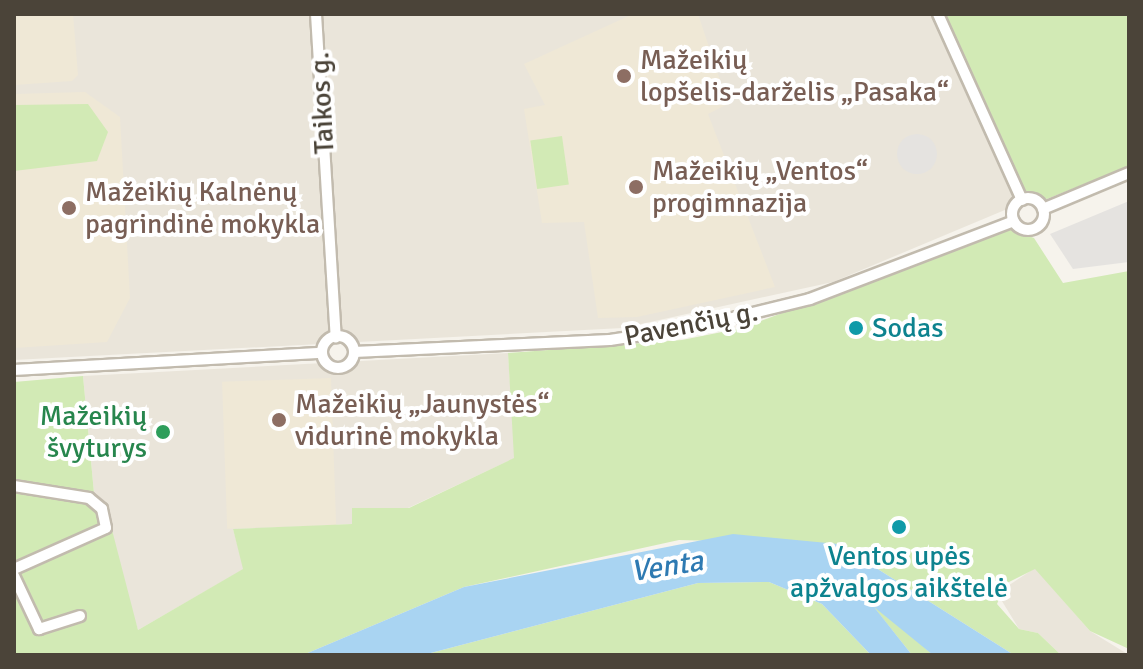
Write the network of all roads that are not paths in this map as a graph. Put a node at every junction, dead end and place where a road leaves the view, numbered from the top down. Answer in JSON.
{"nodes":[{"id":1,"x":316,"y":14,"type":"edge"},
{"id":2,"x":938,"y":14,"type":"edge"},
{"id":3,"x":1129,"y":173,"type":"edge"},
{"id":4,"x":1022,"y":200,"type":"junction"},
{"id":5,"x":1043,"y":209,"type":"junction"},
{"id":6,"x":1014,"y":221,"type":"junction"},
{"id":7,"x":336,"y":337,"type":"junction"},
{"id":8,"x":354,"y":352,"type":"junction"},
{"id":9,"x":322,"y":353,"type":"junction"},
{"id":10,"x":14,"y":370,"type":"edge"},
{"id":11,"x":14,"y":486,"type":"edge"},
{"id":12,"x":14,"y":569,"type":"edge"},
{"id":13,"x":14,"y":576,"type":"edge"},
{"id":14,"x":80,"y":616,"type":"dead end"}],
"edges":[{"from":1,"to":7,"type":"street","name":"Taikos g."},
{"from":2,"to":4,"type":"street"},
{"from":3,"to":5,"type":"street"},
{"from":4,"to":5,"type":"street"},
{"from":4,"to":6,"type":"street"},
{"from":5,"to":6,"type":"street","name":"Pavenčių g."},
{"from":6,"to":8,"type":"street","name":"Pavenčių g."},
{"from":7,"to":8,"type":"street"},
{"from":7,"to":9,"type":"street"},
{"from":8,"to":9,"type":"street","name":"Pavenčių g."},
{"from":9,"to":10,"type":"street"},
{"from":11,"to":12,"type":"street"},
{"from":13,"to":14,"type":"street"}]}
